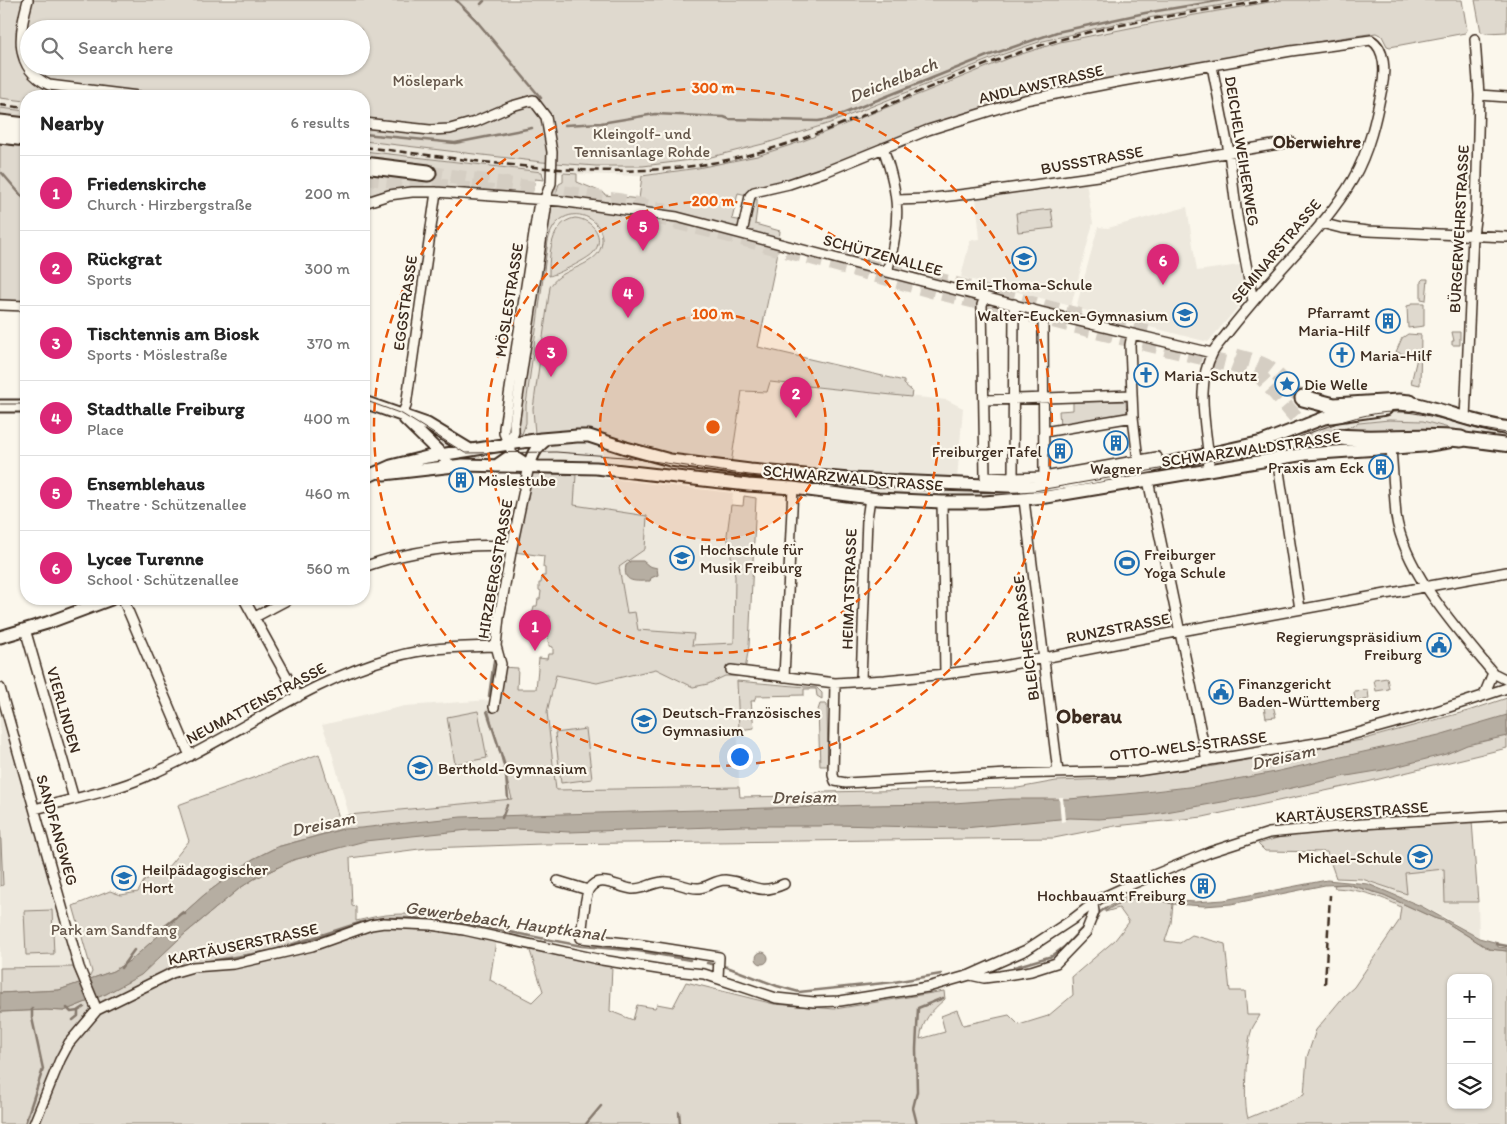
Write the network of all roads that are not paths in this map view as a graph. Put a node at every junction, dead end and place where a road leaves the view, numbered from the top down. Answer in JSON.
{"nodes":[{"id":1,"x":28,"y":0,"type":"edge"},
{"id":2,"x":22,"y":20,"type":"edge"},
{"id":3,"x":1475,"y":39,"type":"dead end"},
{"id":4,"x":1382,"y":51,"type":"joint"},
{"id":5,"x":1212,"y":66,"type":"junction"},
{"id":6,"x":33,"y":75,"type":"edge"},
{"id":7,"x":84,"y":90,"type":"edge"},
{"id":8,"x":1479,"y":95,"type":"junction"},
{"id":9,"x":1507,"y":96,"type":"edge"},
{"id":10,"x":0,"y":123,"type":"edge"},
{"id":11,"x":370,"y":124,"type":"edge"},
{"id":12,"x":20,"y":125,"type":"edge"},
{"id":13,"x":0,"y":135,"type":"edge"},
{"id":14,"x":20,"y":137,"type":"edge"},
{"id":15,"x":1291,"y":142,"type":"dead end"},
{"id":16,"x":883,"y":148,"type":"junction"},
{"id":17,"x":1229,"y":152,"type":"junction"},
{"id":18,"x":370,"y":166,"type":"edge"},
{"id":19,"x":428,"y":172,"type":"tunnel mouth"},
{"id":20,"x":436,"y":192,"type":"junction"},
{"id":21,"x":896,"y":200,"type":"junction"},
{"id":22,"x":370,"y":201,"type":"edge"},
{"id":23,"x":544,"y":201,"type":"junction"},
{"id":24,"x":1321,"y":223,"type":"junction"},
{"id":25,"x":742,"y":233,"type":"junction"},
{"id":26,"x":1473,"y":235,"type":"junction"},
{"id":27,"x":1507,"y":237,"type":"edge"},
{"id":28,"x":887,"y":272,"type":"junction"},
{"id":29,"x":985,"y":297,"type":"junction"},
{"id":30,"x":1253,"y":301,"type":"junction"},
{"id":31,"x":1014,"y":304,"type":"junction"},
{"id":32,"x":0,"y":306,"type":"edge"},
{"id":33,"x":20,"y":306,"type":"edge"},
{"id":34,"x":1045,"y":312,"type":"junction"},
{"id":35,"x":1132,"y":335,"type":"junction"},
{"id":36,"x":1212,"y":353,"type":"junction"},
{"id":37,"x":1132,"y":395,"type":"junction"},
{"id":38,"x":1013,"y":398,"type":"junction"},
{"id":39,"x":1043,"y":398,"type":"junction"},
{"id":40,"x":1303,"y":398,"type":"tunnel mouth"},
{"id":41,"x":985,"y":400,"type":"junction"},
{"id":42,"x":1410,"y":403,"type":"joint"},
{"id":43,"x":370,"y":404,"type":"edge"},
{"id":44,"x":0,"y":406,"type":"edge"},
{"id":45,"x":20,"y":406,"type":"edge"},
{"id":46,"x":1445,"y":412,"type":"junction"},
{"id":47,"x":403,"y":417,"type":"junction"},
{"id":48,"x":1133,"y":417,"type":"junction"},
{"id":49,"x":1465,"y":419,"type":"junction"},
{"id":50,"x":1507,"y":428,"type":"edge"},
{"id":51,"x":1044,"y":432,"type":"junction"},
{"id":52,"x":1339,"y":437,"type":"tunnel mouth"},
{"id":53,"x":549,"y":438,"type":"junction"},
{"id":54,"x":1461,"y":439,"type":"junction"},
{"id":55,"x":1507,"y":444,"type":"edge"},
{"id":56,"x":1391,"y":448,"type":"junction"},
{"id":57,"x":470,"y":450,"type":"junction"},
{"id":58,"x":511,"y":450,"type":"junction"},
{"id":59,"x":442,"y":454,"type":"junction"},
{"id":60,"x":1209,"y":454,"type":"junction"},
{"id":61,"x":1156,"y":457,"type":"dead end"},
{"id":62,"x":1277,"y":458,"type":"junction"},
{"id":63,"x":1138,"y":460,"type":"junction"},
{"id":64,"x":451,"y":465,"type":"junction"},
{"id":65,"x":496,"y":466,"type":"junction"},
{"id":66,"x":529,"y":466,"type":"junction"},
{"id":67,"x":1208,"y":470,"type":"junction"},
{"id":68,"x":370,"y":475,"type":"edge"},
{"id":69,"x":370,"y":476,"type":"edge"},
{"id":70,"x":1044,"y":477,"type":"junction"},
{"id":71,"x":1013,"y":478,"type":"junction"},
{"id":72,"x":860,"y":479,"type":"junction"},
{"id":73,"x":1148,"y":480,"type":"junction"},
{"id":74,"x":973,"y":484,"type":"junction"},
{"id":75,"x":793,"y":488,"type":"junction"},
{"id":76,"x":870,"y":498,"type":"junction"},
{"id":77,"x":1024,"y":500,"type":"junction"},
{"id":78,"x":942,"y":502,"type":"junction"},
{"id":79,"x":512,"y":547,"type":"junction"},
{"id":80,"x":370,"y":565,"type":"edge"},
{"id":81,"x":1507,"y":572,"type":"edge"},
{"id":82,"x":1427,"y":586,"type":"junction"},
{"id":83,"x":91,"y":605,"type":"edge"},
{"id":84,"x":126,"y":605,"type":"edge"},
{"id":85,"x":248,"y":605,"type":"edge"},
{"id":86,"x":278,"y":605,"type":"edge"},
{"id":87,"x":1300,"y":610,"type":"junction"},
{"id":88,"x":255,"y":617,"type":"junction"},
{"id":89,"x":25,"y":629,"type":"junction"},
{"id":90,"x":1181,"y":631,"type":"junction"},
{"id":91,"x":0,"y":637,"type":"edge"},
{"id":92,"x":496,"y":646,"type":"junction"},
{"id":93,"x":1043,"y":658,"type":"junction"},
{"id":94,"x":731,"y":670,"type":"dead end"},
{"id":95,"x":1494,"y":673,"type":"junction"},
{"id":96,"x":945,"y":674,"type":"junction"},
{"id":97,"x":784,"y":677,"type":"junction"},
{"id":98,"x":1507,"y":680,"type":"edge"},
{"id":99,"x":861,"y":681,"type":"junction"},
{"id":100,"x":835,"y":683,"type":"junction"},
{"id":101,"x":0,"y":688,"type":"edge"},
{"id":102,"x":1507,"y":688,"type":"edge"},
{"id":103,"x":1484,"y":695,"type":"junction"},
{"id":104,"x":298,"y":697,"type":"junction"},
{"id":105,"x":494,"y":707,"type":"dead end"},
{"id":106,"x":190,"y":756,"type":"junction"},
{"id":107,"x":1207,"y":761,"type":"junction"},
{"id":108,"x":1058,"y":772,"type":"junction"},
{"id":109,"x":74,"y":798,"type":"junction"},
{"id":110,"x":35,"y":809,"type":"junction"},
{"id":111,"x":1507,"y":815,"type":"edge"},
{"id":112,"x":558,"y":881,"type":"dead end"},
{"id":113,"x":784,"y":884,"type":"dead end"},
{"id":114,"x":588,"y":890,"type":"junction"},
{"id":115,"x":1093,"y":908,"type":"junction"},
{"id":116,"x":719,"y":971,"type":"junction"},
{"id":117,"x":970,"y":975,"type":"junction"},
{"id":118,"x":95,"y":1008,"type":"junction"},
{"id":119,"x":34,"y":1124,"type":"edge"}],
"edges":[{"from":1,"to":2,"type":"street"},
{"from":3,"to":8,"type":"street","name":"BÜRGERWEHRSTRASSE"},
{"from":4,"to":5,"type":"street","name":"ANDLAWSTRASSE"},
{"from":4,"to":24,"type":"street","name":"SEMINARSTRASSE"},
{"from":5,"to":16,"type":"street","name":"ANDLAWSTRASSE"},
{"from":5,"to":17,"type":"street","name":"DEICHELWEIHERWEG"},
{"from":6,"to":7,"type":"street"},
{"from":8,"to":9,"type":"street"},
{"from":8,"to":26,"type":"street","name":"BÜRGERWEHRSTRASSE"},
{"from":10,"to":12,"type":"highway"},
{"from":11,"to":23,"type":"street","name":"MÖSLESTRASSE"},
{"from":13,"to":14,"type":"highway"},
{"from":15,"to":17,"type":"street","name":"BUSSSTRASSE"},
{"from":16,"to":21,"type":"street"},
{"from":16,"to":25,"type":"street","name":"ANDLAWSTRASSE"},
{"from":17,"to":21,"type":"street","name":"BUSSSTRASSE"},
{"from":17,"to":30,"type":"street","name":"DEICHELWEIHERWEG"},
{"from":18,"to":19,"type":"highway"},
{"from":20,"to":22,"type":"street","name":"SCHÜTZENALLEE"},
{"from":20,"to":23,"type":"street","name":"SCHÜTZENALLEE"},
{"from":20,"to":47,"type":"street","name":"EGGSTRASSE"},
{"from":21,"to":28,"type":"street"},
{"from":23,"to":25,"type":"street","name":"SCHÜTZENALLEE"},
{"from":23,"to":58,"type":"street","name":"MÖSLESTRASSE"},
{"from":24,"to":26,"type":"street"},
{"from":24,"to":30,"type":"street","name":"SEMINARSTRASSE"},
{"from":25,"to":28,"type":"street","name":"SCHÜTZENALLEE"},
{"from":26,"to":27,"type":"street"},
{"from":26,"to":49,"type":"street","name":"BÜRGERWEHRSTRASSE"},
{"from":28,"to":29,"type":"street","name":"SCHÜTZENALLEE"},
{"from":29,"to":31,"type":"street","name":"SCHÜTZENALLEE"},
{"from":29,"to":41,"type":"street","name":"SCHWARZWALDSTRASSE"},
{"from":30,"to":36,"type":"street","name":"SEMINARSTRASSE"},
{"from":31,"to":34,"type":"street","name":"SCHÜTZENALLEE"},
{"from":31,"to":38,"type":"street"},
{"from":32,"to":33,"type":"street"},
{"from":34,"to":35,"type":"street","name":"SCHÜTZENALLEE"},
{"from":34,"to":39,"type":"street"},
{"from":35,"to":36,"type":"street","name":"SCHÜTZENALLEE"},
{"from":35,"to":37,"type":"street","name":"SCHWARZWALDSTRASSE"},
{"from":36,"to":60,"type":"street","name":"SEMINARSTRASSE"},
{"from":37,"to":39,"type":"street"},
{"from":37,"to":48,"type":"street","name":"SCHWARZWALDSTRASSE"},
{"from":38,"to":39,"type":"street"},
{"from":38,"to":41,"type":"street"},
{"from":38,"to":71,"type":"street"},
{"from":39,"to":51,"type":"street"},
{"from":40,"to":42,"type":"highway"},
{"from":41,"to":71,"type":"street","name":"SCHWARZWALDSTRASSE"},
{"from":42,"to":46,"type":"main road","name":"SCHWARZWALDSTRASSE"},
{"from":43,"to":47,"type":"main road"},
{"from":44,"to":45,"type":"main road"},
{"from":46,"to":49,"type":"main road","name":"SCHWARZWALDSTRASSE"},
{"from":46,"to":60,"type":"main road","name":"SCHWARZWALDSTRASSE"},
{"from":47,"to":57,"type":"main road"},
{"from":47,"to":59,"type":"main road"},
{"from":48,"to":51,"type":"street"},
{"from":48,"to":63,"type":"street","name":"SCHWARZWALDSTRASSE"},
{"from":49,"to":50,"type":"main road","name":"SCHWARZWALDSTRASSE"},
{"from":51,"to":70,"type":"street"},
{"from":52,"to":54,"type":"highway"},
{"from":53,"to":58,"type":"main road","name":"SCHWARZWALDSTRASSE"},
{"from":53,"to":66,"type":"main road"},
{"from":53,"to":72,"type":"main road","name":"SCHWARZWALDSTRASSE"},
{"from":54,"to":55,"type":"main road","name":"SCHWARZWALDSTRASSE"},
{"from":54,"to":56,"type":"main road","name":"SCHWARZWALDSTRASSE"},
{"from":56,"to":62,"type":"main road","name":"SCHWARZWALDSTRASSE"},
{"from":56,"to":82,"type":"street"},
{"from":57,"to":58,"type":"main road","name":"SCHWARZWALDSTRASSE"},
{"from":57,"to":59,"type":"main road","name":"SCHWARZWALDSTRASSE"},
{"from":58,"to":65,"type":"main road"},
{"from":58,"to":66,"type":"main road"},
{"from":59,"to":64,"type":"main road"},
{"from":59,"to":68,"type":"main road","name":"SCHWARZWALDSTRASSE"},
{"from":60,"to":67,"type":"street","name":"SEMINARSTRASSE"},
{"from":60,"to":74,"type":"main road","name":"SCHWARZWALDSTRASSE"},
{"from":61,"to":63,"type":"street","name":"SCHWARZWALDSTRASSE"},
{"from":62,"to":67,"type":"main road","name":"SCHWARZWALDSTRASSE"},
{"from":62,"to":87,"type":"street"},
{"from":63,"to":70,"type":"street","name":"SCHWARZWALDSTRASSE"},
{"from":64,"to":65,"type":"main road","name":"SCHWARZWALDSTRASSE"},
{"from":64,"to":69,"type":"main road","name":"SCHWARZWALDSTRASSE"},
{"from":65,"to":66,"type":"main road","name":"SCHWARZWALDSTRASSE"},
{"from":66,"to":75,"type":"main road","name":"SCHWARZWALDSTRASSE"},
{"from":66,"to":79,"type":"street","name":"HIRZBERGSTRASSE"},
{"from":67,"to":73,"type":"main road","name":"SCHWARZWALDSTRASSE"},
{"from":70,"to":71,"type":"street","name":"SCHWARZWALDSTRASSE"},
{"from":72,"to":74,"type":"main road","name":"SCHWARZWALDSTRASSE"},
{"from":72,"to":76,"type":"main road"},
{"from":73,"to":77,"type":"main road","name":"SCHWARZWALDSTRASSE"},
{"from":73,"to":90,"type":"street"},
{"from":74,"to":78,"type":"main road"},
{"from":75,"to":76,"type":"main road","name":"SCHWARZWALDSTRASSE"},
{"from":75,"to":97,"type":"street"},
{"from":76,"to":78,"type":"main road","name":"SCHWARZWALDSTRASSE"},
{"from":76,"to":99,"type":"street","name":"HEIMATSTRASSE"},
{"from":77,"to":78,"type":"main road","name":"SCHWARZWALDSTRASSE"},
{"from":77,"to":93,"type":"street","name":"BLEICHESTRASSE"},
{"from":78,"to":96,"type":"street"},
{"from":79,"to":80,"type":"street"},
{"from":79,"to":92,"type":"street","name":"HIRZBERGSTRASSE"},
{"from":81,"to":82,"type":"street","name":"RUNZSTRASSE"},
{"from":82,"to":87,"type":"street","name":"RUNZSTRASSE"},
{"from":82,"to":95,"type":"street"},
{"from":83,"to":89,"type":"main road"},
{"from":84,"to":106,"type":"street"},
{"from":85,"to":88,"type":"street"},
{"from":86,"to":88,"type":"street"},
{"from":87,"to":90,"type":"street","name":"RUNZSTRASSE"},
{"from":88,"to":104,"type":"street"},
{"from":89,"to":91,"type":"main road"},
{"from":89,"to":109,"type":"street","name":"VIERLINDEN"},
{"from":90,"to":93,"type":"street","name":"RUNZSTRASSE"},
{"from":90,"to":107,"type":"street"},
{"from":92,"to":104,"type":"street","name":"NEUMATTENSTRASSE"},
{"from":92,"to":105,"type":"street","name":"HIRZBERGSTRASSE"},
{"from":93,"to":96,"type":"street","name":"RUNZSTRASSE"},
{"from":93,"to":108,"type":"street","name":"BLEICHESTRASSE"},
{"from":94,"to":97,"type":"street","name":"RUNZSTRASSE"},
{"from":95,"to":98,"type":"street"},
{"from":95,"to":103,"type":"street"},
{"from":96,"to":99,"type":"street","name":"RUNZSTRASSE"},
{"from":97,"to":100,"type":"street","name":"RUNZSTRASSE"},
{"from":99,"to":100,"type":"street","name":"RUNZSTRASSE"},
{"from":100,"to":108,"type":"street","name":"OTTO-WELS-STRASSE"},
{"from":101,"to":110,"type":"street","name":"SANDFANGWEG"},
{"from":102,"to":103,"type":"street","name":"OTTO-WELS-STRASSE"},
{"from":103,"to":107,"type":"street","name":"OTTO-WELS-STRASSE"},
{"from":104,"to":106,"type":"street","name":"NEUMATTENSTRASSE"},
{"from":106,"to":109,"type":"street","name":"NEUMATTENSTRASSE"},
{"from":107,"to":108,"type":"street","name":"OTTO-WELS-STRASSE"},
{"from":109,"to":110,"type":"street","name":"NEUMATTENSTRASSE"},
{"from":110,"to":118,"type":"street","name":"SANDFANGWEG"},
{"from":111,"to":115,"type":"street","name":"KARTÄUSERSTRASSE"},
{"from":112,"to":114,"type":"street"},
{"from":113,"to":114,"type":"street"},
{"from":114,"to":116,"type":"street"},
{"from":115,"to":117,"type":"street","name":"KARTÄUSERSTRASSE"},
{"from":115,"to":117,"type":"street","name":"KARTÄUSERSTRASSE"},
{"from":116,"to":117,"type":"street","name":"KARTÄUSERSTRASSE"},
{"from":116,"to":118,"type":"street","name":"KARTÄUSERSTRASSE"},
{"from":118,"to":119,"type":"street","name":"KARTÄUSERSTRASSE"}]}
